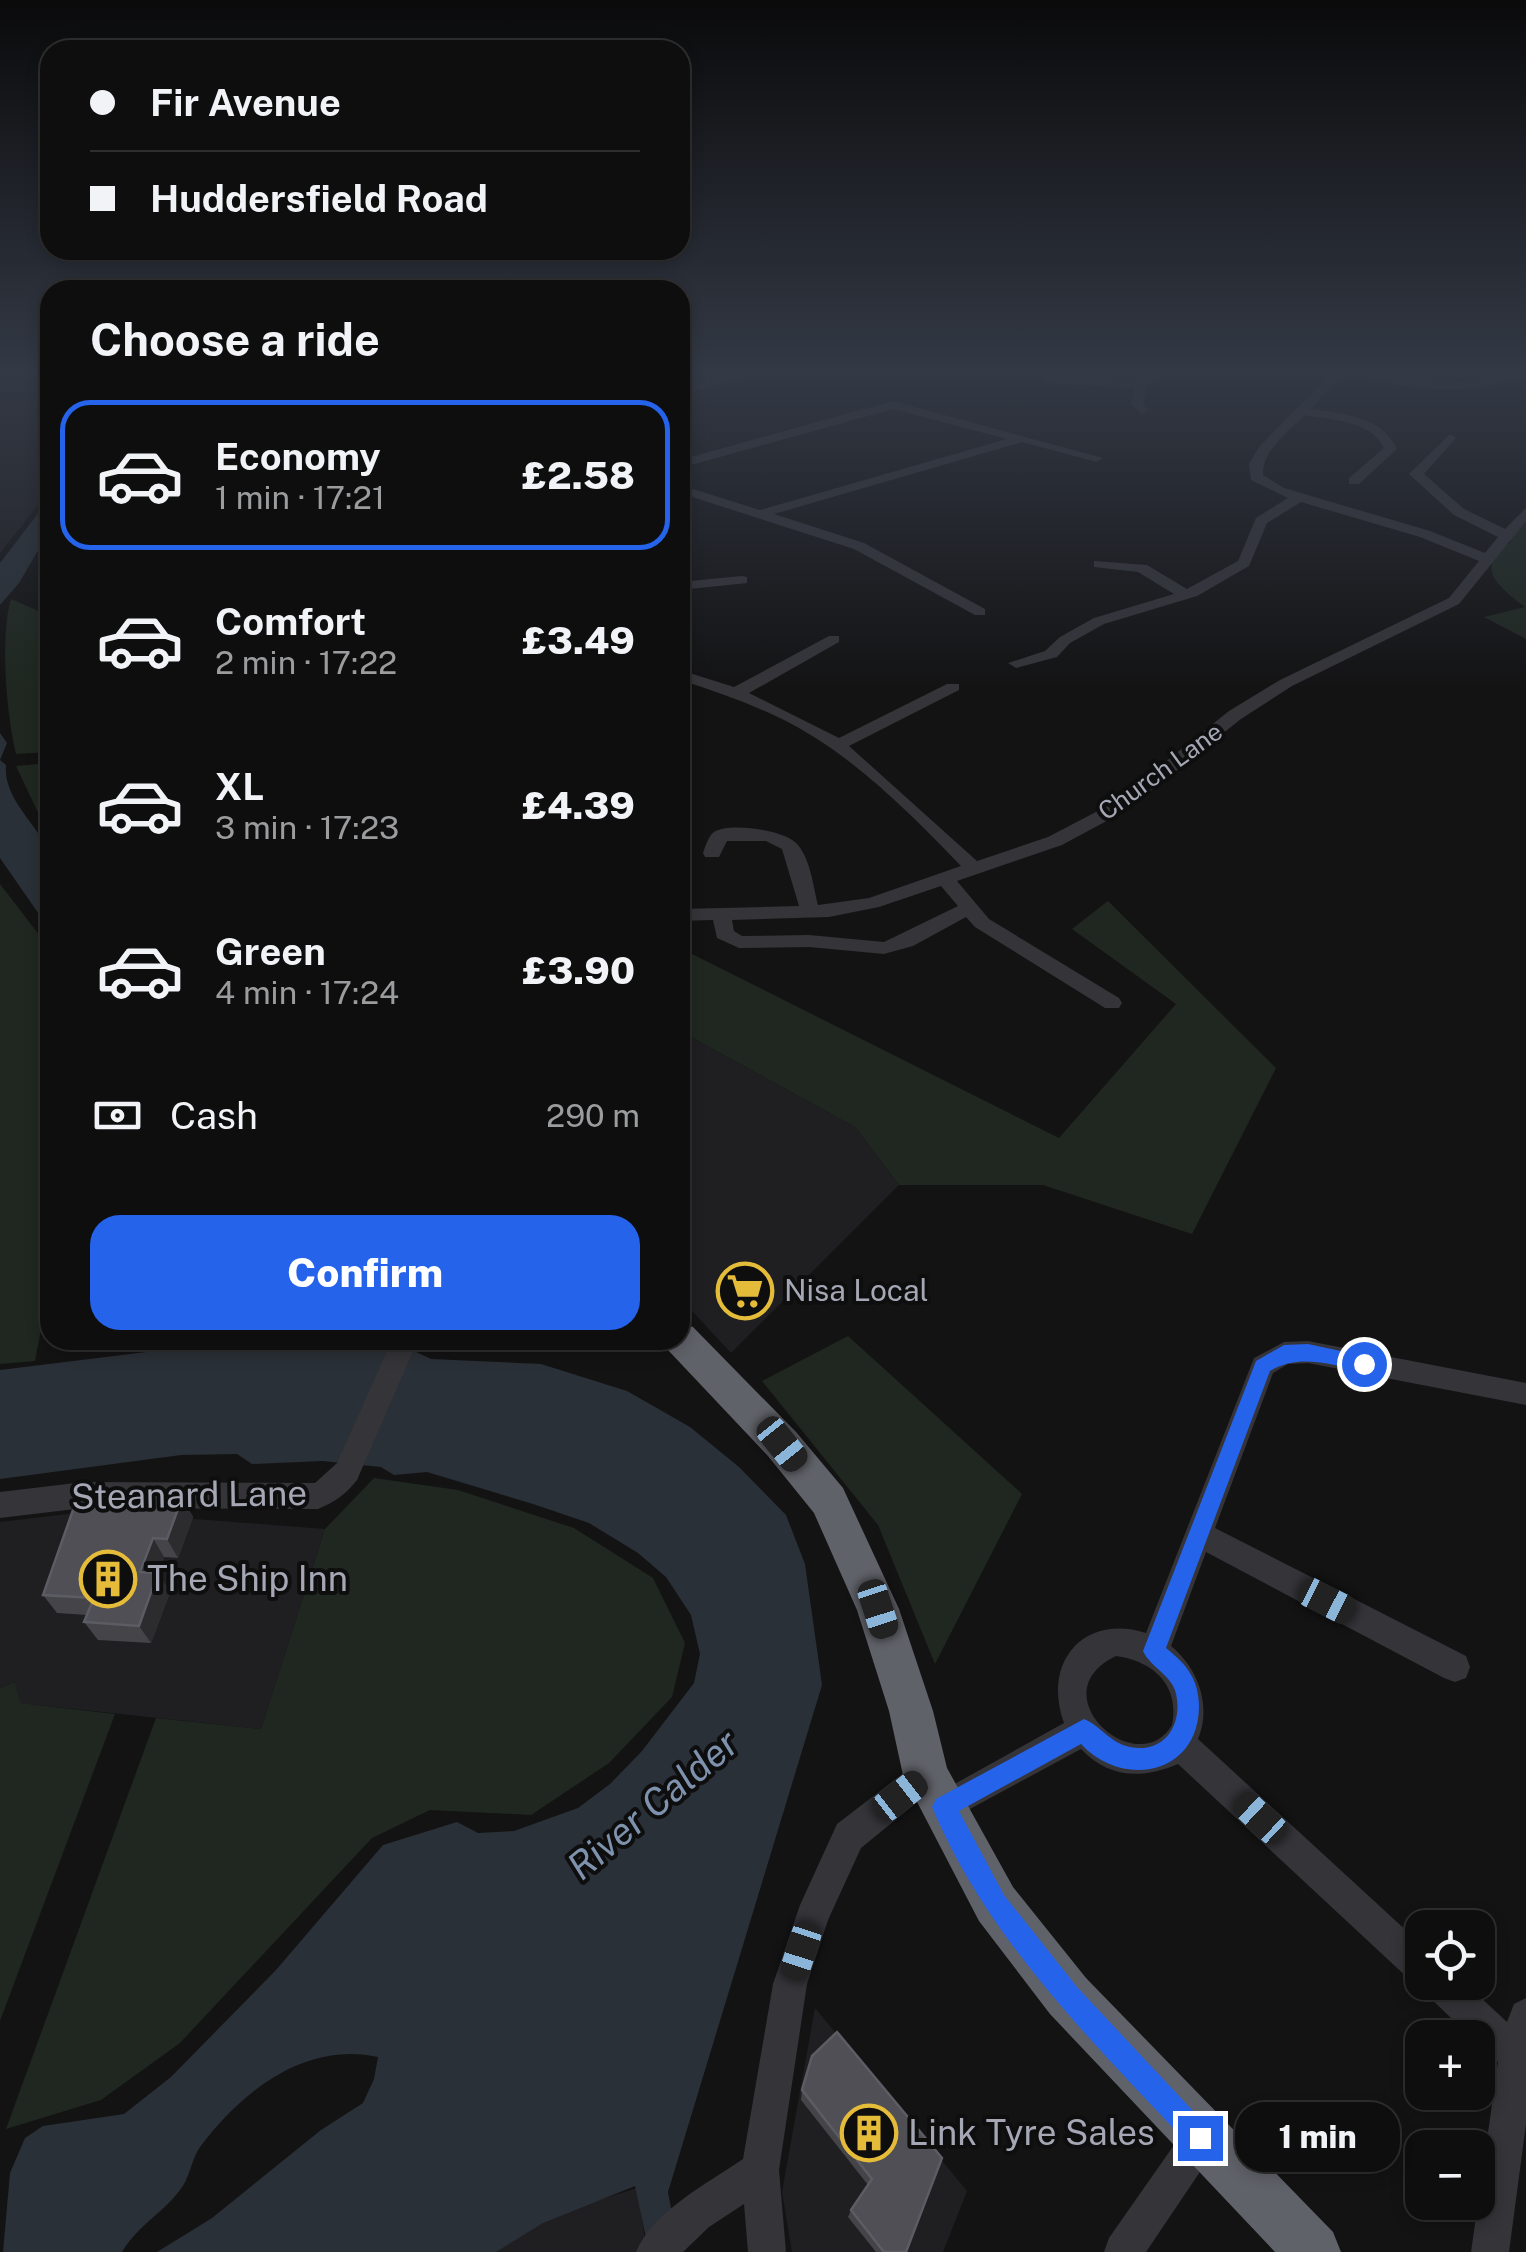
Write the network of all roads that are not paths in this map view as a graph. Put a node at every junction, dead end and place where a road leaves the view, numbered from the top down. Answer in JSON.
{"nodes":[{"id":1,"x":883,"y":479,"type":"edge"},
{"id":2,"x":1261,"y":479,"type":"edge"},
{"id":3,"x":1357,"y":479,"type":"edge"},
{"id":4,"x":1412,"y":479,"type":"edge"},
{"id":5,"x":1354,"y":480,"type":"dead end"},
{"id":6,"x":690,"y":492,"type":"edge"},
{"id":7,"x":1301,"y":496,"type":"junction"},
{"id":8,"x":1526,"y":512,"type":"edge"},
{"id":9,"x":758,"y":515,"type":"junction"},
{"id":10,"x":1504,"y":535,"type":"junction"},
{"id":11,"x":1485,"y":558,"type":"junction"},
{"id":12,"x":1099,"y":564,"type":"dead end"},
{"id":13,"x":742,"y":580,"type":"dead end"},
{"id":14,"x":690,"y":585,"type":"edge"},
{"id":15,"x":1186,"y":595,"type":"junction"},
{"id":16,"x":972,"y":609,"type":"dead end"},
{"id":17,"x":834,"y":638,"type":"dead end"},
{"id":18,"x":1016,"y":664,"type":"dead end"},
{"id":19,"x":690,"y":677,"type":"edge"},
{"id":20,"x":953,"y":687,"type":"dead end"},
{"id":21,"x":736,"y":693,"type":"junction"},
{"id":22,"x":838,"y":744,"type":"junction"},
{"id":23,"x":712,"y":853,"type":"dead end"},
{"id":24,"x":975,"y":870,"type":"junction"},
{"id":25,"x":946,"y":880,"type":"junction"},
{"id":26,"x":969,"y":909,"type":"junction"},
{"id":27,"x":810,"y":912,"type":"junction"},
{"id":28,"x":722,"y":914,"type":"junction"},
{"id":29,"x":690,"y":915,"type":"edge"},
{"id":30,"x":1112,"y":1004,"type":"dead end"},
{"id":31,"x":690,"y":1348,"type":"edge"},
{"id":32,"x":401,"y":1350,"type":"edge"},
{"id":33,"x":1526,"y":1394,"type":"edge"},
{"id":34,"x":0,"y":1505,"type":"edge"},
{"id":35,"x":1199,"y":1534,"type":"junction"},
{"id":36,"x":1154,"y":1651,"type":"junction"},
{"id":37,"x":1455,"y":1667,"type":"dead end"},
{"id":38,"x":1084,"y":1730,"type":"junction"},
{"id":39,"x":1179,"y":1743,"type":"junction"},
{"id":40,"x":935,"y":1791,"type":"junction"},
{"id":41,"x":1405,"y":1952,"type":"edge"},
{"id":42,"x":1457,"y":2000,"type":"edge"},
{"id":43,"x":1526,"y":2016,"type":"edge"},
{"id":44,"x":1516,"y":2055,"type":"junction"},
{"id":45,"x":1200,"y":2138,"type":"junction"},
{"id":46,"x":760,"y":2170,"type":"junction"},
{"id":47,"x":655,"y":2252,"type":"edge"},
{"id":48,"x":767,"y":2252,"type":"edge"},
{"id":49,"x":1124,"y":2252,"type":"edge"},
{"id":50,"x":1313,"y":2252,"type":"edge"},
{"id":51,"x":1490,"y":2252,"type":"edge"}],
"edges":[{"from":1,"to":9,"type":"street"},
{"from":2,"to":7,"type":"street"},
{"from":3,"to":5,"type":"street"},
{"from":4,"to":10,"type":"street"},
{"from":6,"to":9,"type":"street"},
{"from":7,"to":11,"type":"street"},
{"from":7,"to":15,"type":"street"},
{"from":8,"to":10,"type":"street","name":"Church Lane"},
{"from":9,"to":16,"type":"street"},
{"from":10,"to":11,"type":"street","name":"Church Lane"},
{"from":11,"to":24,"type":"street","name":"Church Lane"},
{"from":12,"to":15,"type":"street"},
{"from":13,"to":14,"type":"street"},
{"from":15,"to":18,"type":"street"},
{"from":17,"to":21,"type":"street"},
{"from":19,"to":21,"type":"street"},
{"from":20,"to":22,"type":"street"},
{"from":21,"to":22,"type":"street"},
{"from":22,"to":24,"type":"street"},
{"from":23,"to":27,"type":"street"},
{"from":24,"to":25,"type":"street","name":"Church Lane"},
{"from":25,"to":26,"type":"street"},
{"from":25,"to":27,"type":"street","name":"Church Lane"},
{"from":26,"to":28,"type":"street"},
{"from":26,"to":30,"type":"street"},
{"from":27,"to":28,"type":"street","name":"Church Lane"},
{"from":28,"to":29,"type":"street","name":"Church Lane"},
{"from":31,"to":40,"type":"highway"},
{"from":32,"to":34,"type":"street","name":"Steanard Lane"},
{"from":33,"to":35,"type":"street"},
{"from":35,"to":36,"type":"street"},
{"from":35,"to":37,"type":"street"},
{"from":36,"to":38,"type":"street"},
{"from":36,"to":39,"type":"street"},
{"from":38,"to":39,"type":"street"},
{"from":38,"to":40,"type":"street"},
{"from":39,"to":41,"type":"street"},
{"from":40,"to":45,"type":"highway"},
{"from":40,"to":46,"type":"street"},
{"from":42,"to":44,"type":"street"},
{"from":43,"to":44,"type":"street"},
{"from":44,"to":51,"type":"street"},
{"from":45,"to":49,"type":"street"},
{"from":45,"to":50,"type":"highway"},
{"from":46,"to":47,"type":"street"},
{"from":46,"to":48,"type":"street"}]}
